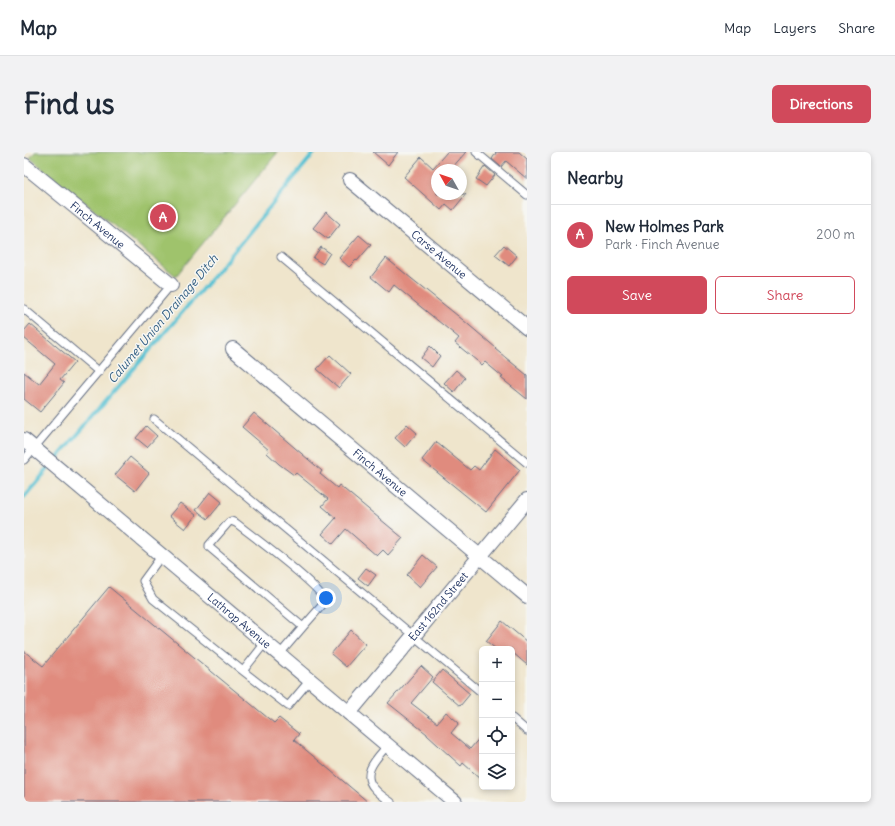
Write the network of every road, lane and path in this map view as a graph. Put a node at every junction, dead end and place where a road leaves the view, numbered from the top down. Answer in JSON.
{"nodes":[{"id":1,"x":476,"y":152,"type":"edge"},
{"id":2,"x":24,"y":165,"type":"edge"},
{"id":3,"x":350,"y":180,"type":"dead end"},
{"id":4,"x":527,"y":195,"type":"edge"},
{"id":5,"x":281,"y":257,"type":"dead end"},
{"id":6,"x":171,"y":285,"type":"joint"},
{"id":7,"x":24,"y":309,"type":"edge"},
{"id":8,"x":527,"y":328,"type":"edge"},
{"id":9,"x":232,"y":349,"type":"dead end"},
{"id":10,"x":99,"y":372,"type":"junction"},
{"id":11,"x":154,"y":419,"type":"dead end"},
{"id":12,"x":34,"y":448,"type":"edge"},
{"id":13,"x":24,"y":460,"type":"edge"},
{"id":14,"x":527,"y":463,"type":"edge"},
{"id":15,"x":527,"y":500,"type":"edge"},
{"id":16,"x":162,"y":556,"type":"junction"},
{"id":17,"x":480,"y":556,"type":"junction"},
{"id":18,"x":527,"y":596,"type":"edge"},
{"id":19,"x":303,"y":627,"type":"junction"},
{"id":20,"x":413,"y":636,"type":"junction"},
{"id":21,"x":266,"y":643,"type":"junction"},
{"id":22,"x":279,"y":655,"type":"junction"},
{"id":23,"x":243,"y":671,"type":"junction"},
{"id":24,"x":310,"y":680,"type":"junction"},
{"id":25,"x":479,"y":691,"type":"edge"},
{"id":26,"x":349,"y":713,"type":"junction"},
{"id":27,"x":515,"y":720,"type":"edge"},
{"id":28,"x":527,"y":730,"type":"edge"},
{"id":29,"x":387,"y":746,"type":"junction"},
{"id":30,"x":391,"y":802,"type":"edge"},
{"id":31,"x":455,"y":802,"type":"edge"}],
"edges":[{"from":1,"to":4,"type":"lane"},
{"from":2,"to":6,"type":"street","name":"Finch Avenue"},
{"from":3,"to":8,"type":"street","name":"Carse Avenue"},
{"from":5,"to":14,"type":"lane"},
{"from":6,"to":10,"type":"lane"},
{"from":7,"to":10,"type":"lane"},
{"from":9,"to":17,"type":"street","name":"Finch Avenue"},
{"from":10,"to":12,"type":"lane"},
{"from":11,"to":20,"type":"lane"},
{"from":12,"to":13,"type":"lane"},
{"from":12,"to":16,"type":"street","name":"Lathrop Avenue"},
{"from":15,"to":17,"type":"street","name":"East 162nd Street"},
{"from":16,"to":21,"type":"street","name":"Lathrop Avenue"},
{"from":16,"to":23,"type":"lane"},
{"from":17,"to":18,"type":"street","name":"Finch Avenue"},
{"from":17,"to":20,"type":"street","name":"East 162nd Street"},
{"from":19,"to":19,"type":"lane"},
{"from":19,"to":22,"type":"lane"},
{"from":20,"to":25,"type":"lane"},
{"from":20,"to":26,"type":"street","name":"East 162nd Street"},
{"from":21,"to":22,"type":"street","name":"Lathrop Avenue"},
{"from":21,"to":23,"type":"lane"},
{"from":22,"to":24,"type":"street","name":"Lathrop Avenue"},
{"from":23,"to":24,"type":"lane"},
{"from":24,"to":26,"type":"street","name":"Lathrop Avenue"},
{"from":26,"to":29,"type":"street","name":"Lathrop Avenue"},
{"from":27,"to":28,"type":"lane"},
{"from":29,"to":30,"type":"lane"},
{"from":29,"to":31,"type":"street","name":"Lathrop Avenue"}]}
